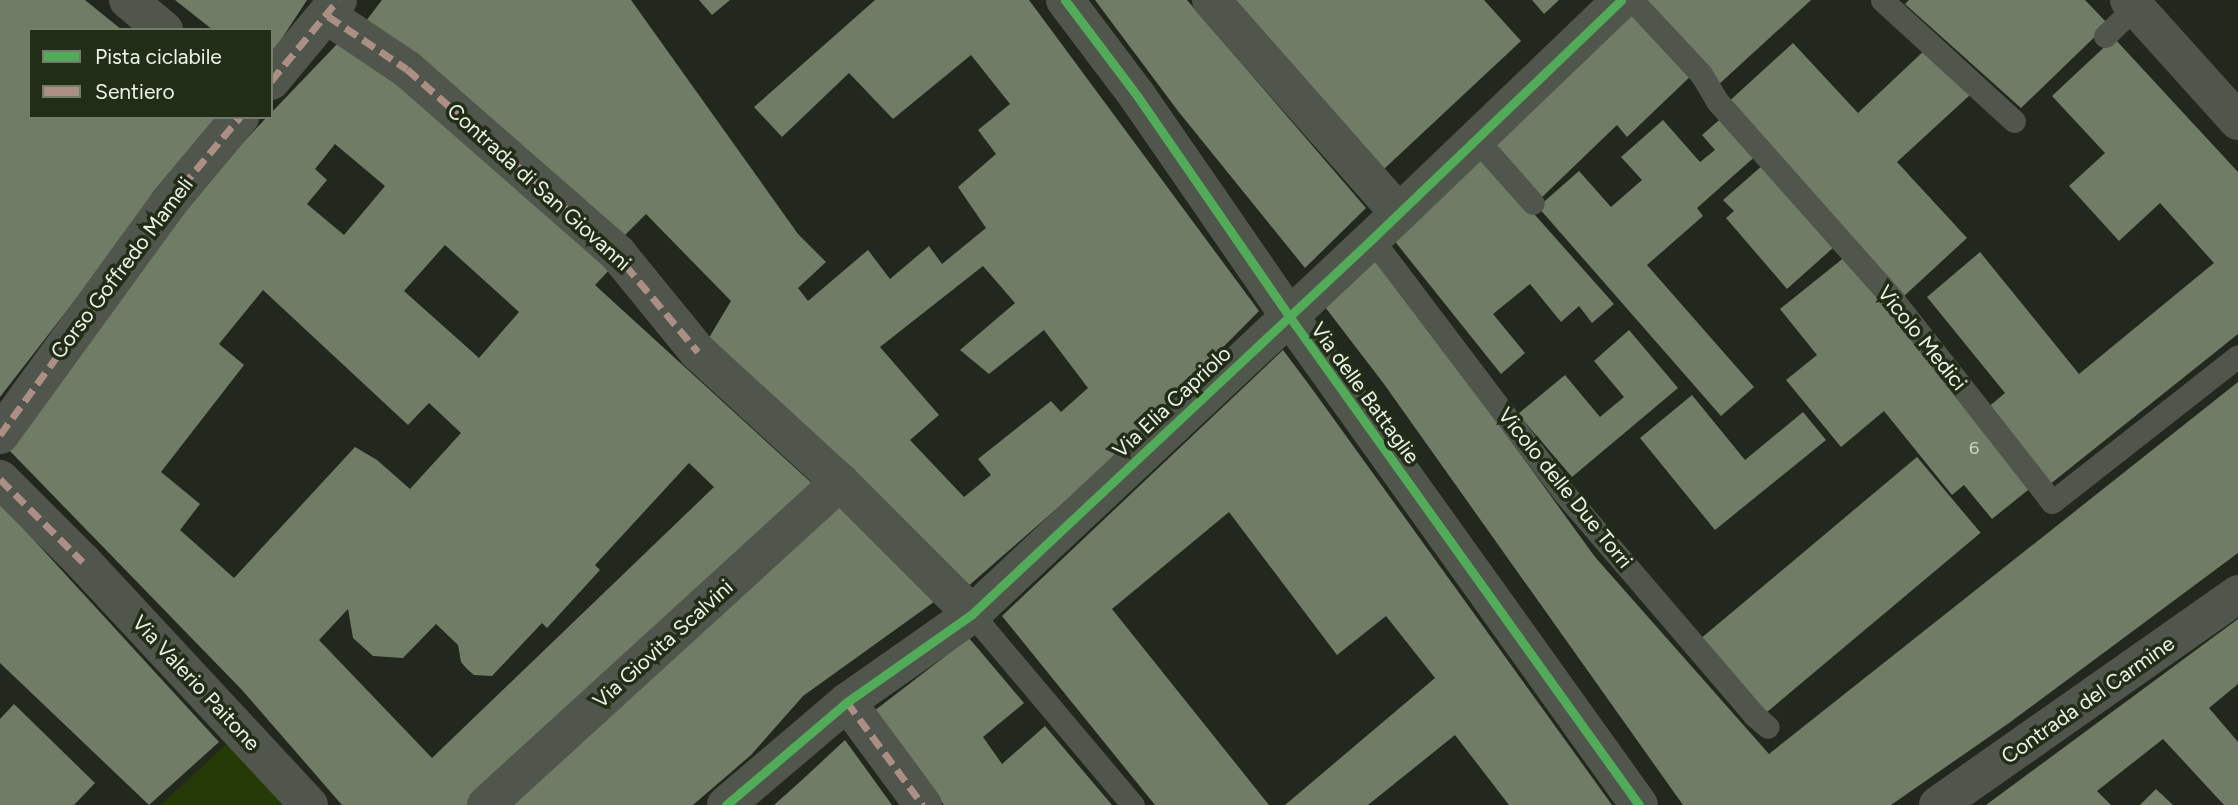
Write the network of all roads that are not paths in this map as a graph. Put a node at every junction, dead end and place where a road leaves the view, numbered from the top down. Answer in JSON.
{"nodes":[{"id":1,"x":128,"y":0,"type":"edge"},
{"id":2,"x":1065,"y":0,"type":"edge"},
{"id":3,"x":1211,"y":0,"type":"edge"},
{"id":4,"x":1621,"y":0,"type":"edge"},
{"id":5,"x":1632,"y":0,"type":"edge"},
{"id":6,"x":1882,"y":0,"type":"edge"},
{"id":7,"x":2132,"y":4,"type":"edge"},
{"id":8,"x":333,"y":8,"type":"edge"},
{"id":9,"x":162,"y":28,"type":"edge"},
{"id":10,"x":2105,"y":36,"type":"dead end"},
{"id":11,"x":273,"y":79,"type":"edge"},
{"id":12,"x":238,"y":119,"type":"edge"},
{"id":13,"x":2014,"y":121,"type":"dead end"},
{"id":14,"x":2238,"y":121,"type":"edge"},
{"id":15,"x":1477,"y":140,"type":"junction"},
{"id":16,"x":1533,"y":203,"type":"dead end"},
{"id":17,"x":1399,"y":213,"type":"junction"},
{"id":18,"x":1373,"y":239,"type":"junction"},
{"id":19,"x":1289,"y":316,"type":"junction"},
{"id":20,"x":2238,"y":356,"type":"edge"},
{"id":21,"x":2,"y":425,"type":"edge"},
{"id":22,"x":0,"y":479,"type":"edge"},
{"id":23,"x":840,"y":482,"type":"junction"},
{"id":24,"x":2238,"y":594,"type":"edge"},
{"id":25,"x":972,"y":614,"type":"junction"},
{"id":26,"x":847,"y":702,"type":"junction"},
{"id":27,"x":1768,"y":727,"type":"dead end"},
{"id":28,"x":309,"y":805,"type":"edge"},
{"id":29,"x":486,"y":805,"type":"edge"},
{"id":30,"x":726,"y":805,"type":"edge"},
{"id":31,"x":923,"y":805,"type":"edge"},
{"id":32,"x":1133,"y":805,"type":"edge"},
{"id":33,"x":1639,"y":805,"type":"edge"},
{"id":34,"x":1938,"y":805,"type":"edge"}],
"edges":[{"from":1,"to":9,"type":"street"},
{"from":2,"to":19,"type":"street","name":"Via delle Battaglie"},
{"from":3,"to":17,"type":"street"},
{"from":4,"to":15,"type":"street","name":"Via Elia Capriolo"},
{"from":5,"to":20,"type":"lane","name":"Vicolo Medici"},
{"from":6,"to":13,"type":"lane"},
{"from":7,"to":10,"type":"lane"},
{"from":7,"to":14,"type":"street"},
{"from":8,"to":11,"type":"street"},
{"from":8,"to":23,"type":"street","name":"Contrada di San Giovanni"},
{"from":12,"to":21,"type":"street","name":"Corso Goffredo Mameli"},
{"from":15,"to":16,"type":"lane"},
{"from":15,"to":17,"type":"street","name":"Via Elia Capriolo"},
{"from":17,"to":18,"type":"street","name":"Via Elia Capriolo"},
{"from":18,"to":19,"type":"street","name":"Via Elia Capriolo"},
{"from":18,"to":27,"type":"lane","name":"Vicolo delle Due Torri"},
{"from":19,"to":25,"type":"street","name":"Via Elia Capriolo"},
{"from":19,"to":33,"type":"street","name":"Via delle Battaglie"},
{"from":22,"to":28,"type":"street","name":"Via Valerio Paitone"},
{"from":23,"to":25,"type":"street","name":"Contrada di San Giovanni"},
{"from":23,"to":29,"type":"street","name":"Via Giovita Scalvini"},
{"from":24,"to":34,"type":"street","name":"Contrada del Carmine"},
{"from":25,"to":26,"type":"street","name":"Via Elia Capriolo"},
{"from":25,"to":32,"type":"lane"},
{"from":26,"to":30,"type":"street","name":"Via Elia Capriolo"},
{"from":26,"to":31,"type":"street"}]}
